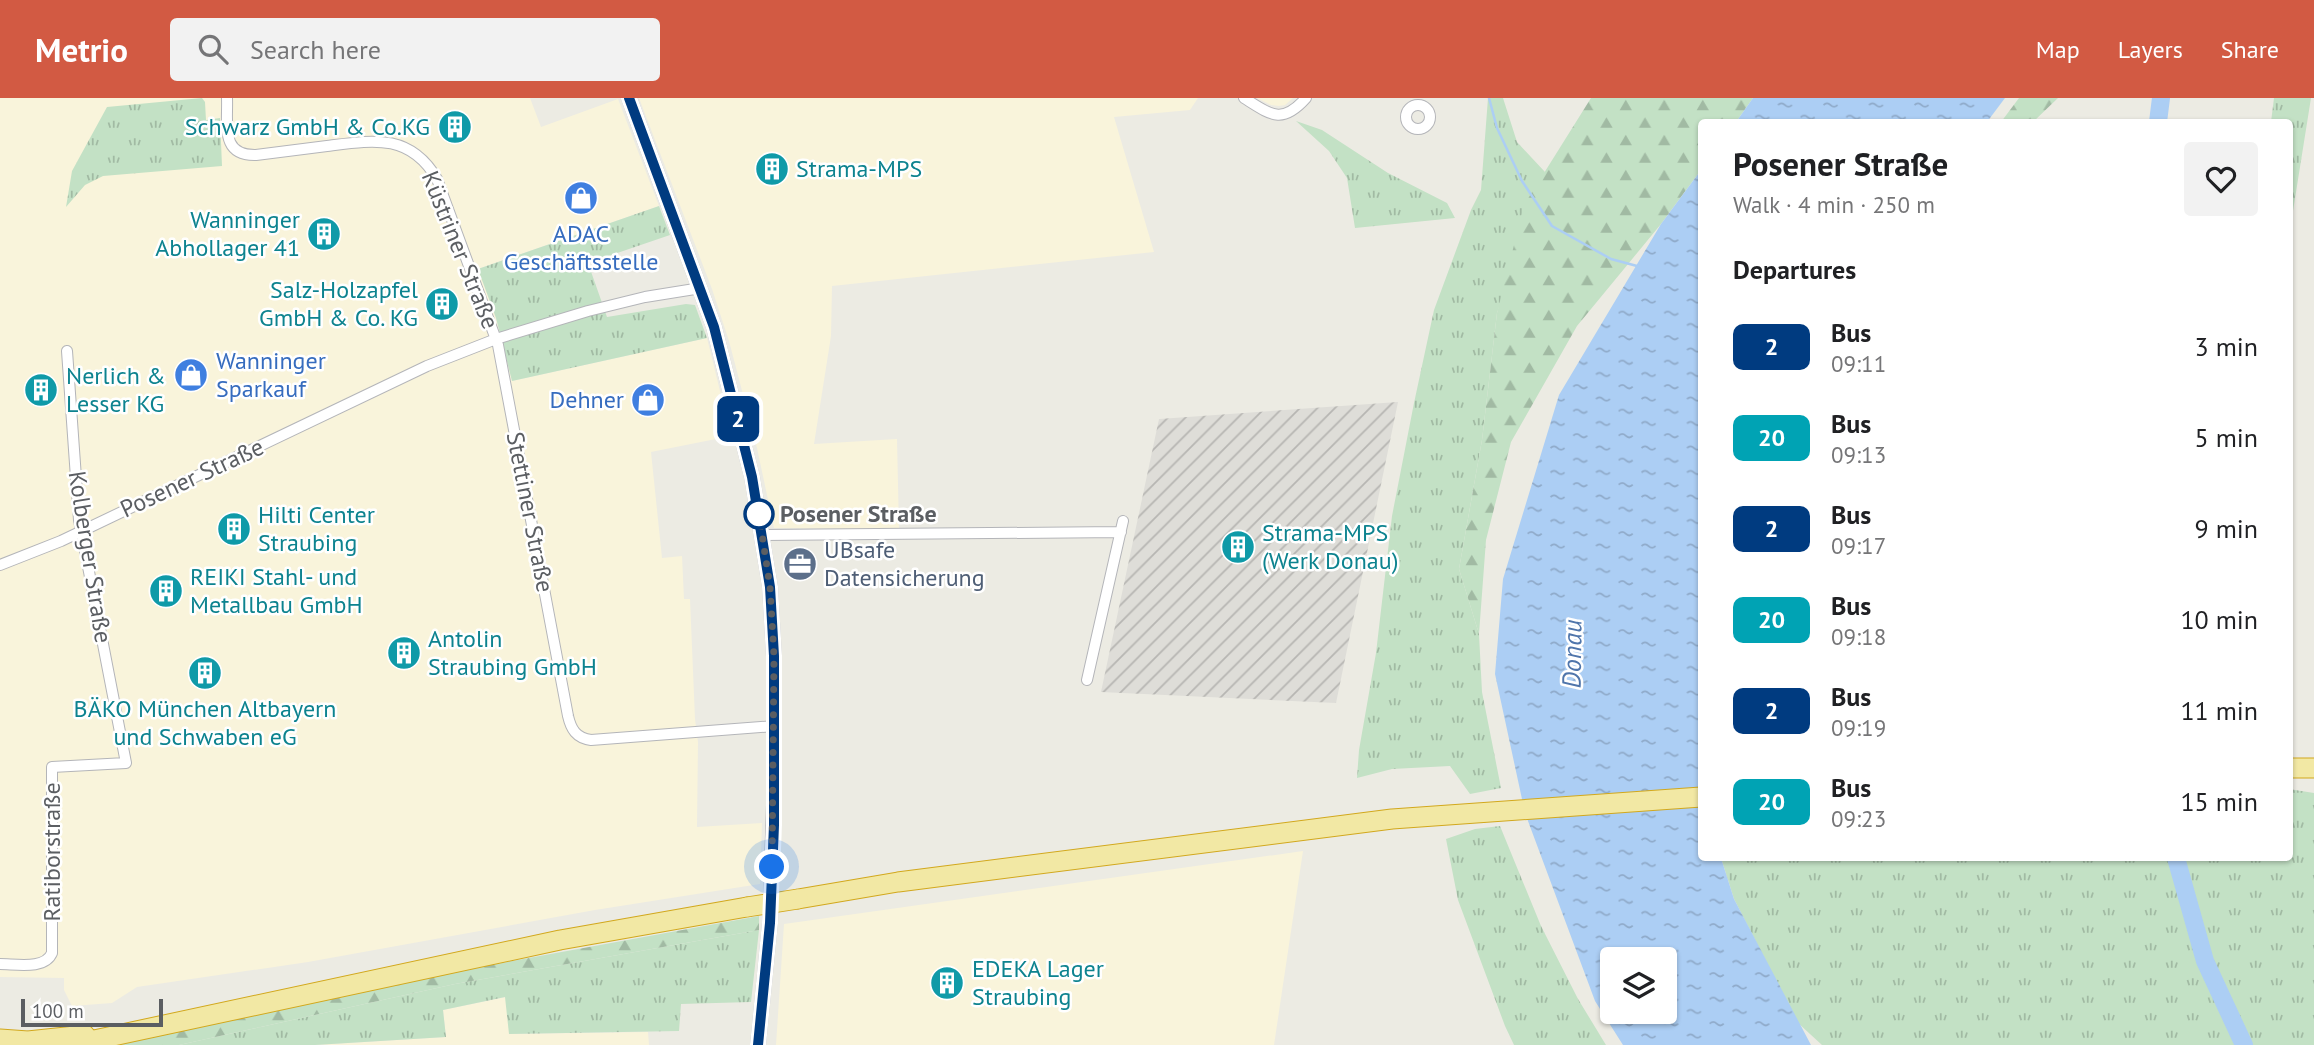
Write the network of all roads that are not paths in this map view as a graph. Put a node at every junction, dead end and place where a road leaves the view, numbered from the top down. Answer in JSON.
{"nodes":[{"id":1,"x":227,"y":98,"type":"edge"},
{"id":2,"x":629,"y":98,"type":"edge"},
{"id":3,"x":1244,"y":98,"type":"edge"},
{"id":4,"x":1306,"y":98,"type":"edge"},
{"id":5,"x":701,"y":288,"type":"junction"},
{"id":6,"x":496,"y":339,"type":"junction"},
{"id":7,"x":67,"y":351,"type":"dead end"},
{"id":8,"x":81,"y":530,"type":"junction"},
{"id":9,"x":762,"y":535,"type":"junction"},
{"id":10,"x":0,"y":565,"type":"edge"},
{"id":11,"x":1087,"y":680,"type":"dead end"},
{"id":12,"x":775,"y":726,"type":"junction"},
{"id":13,"x":126,"y":763,"type":"joint"},
{"id":14,"x":2293,"y":768,"type":"edge"},
{"id":15,"x":2313,"y":768,"type":"edge"},
{"id":16,"x":1698,"y":797,"type":"edge"},
{"id":17,"x":0,"y":964,"type":"edge"},
{"id":18,"x":142,"y":1029,"type":"junction"},
{"id":19,"x":0,"y":1039,"type":"edge"},
{"id":20,"x":71,"y":1045,"type":"edge"},
{"id":21,"x":758,"y":1045,"type":"edge"}],
"edges":[{"from":1,"to":6,"type":"street","name":"Küstriner Straße"},
{"from":2,"to":5,"type":"street"},
{"from":3,"to":4,"type":"street"},
{"from":5,"to":6,"type":"street","name":"Posener Straße"},
{"from":5,"to":9,"type":"street"},
{"from":6,"to":8,"type":"street","name":"Posener Straße"},
{"from":6,"to":12,"type":"street","name":"Stettiner Straße"},
{"from":7,"to":8,"type":"street","name":"Kolberger Straße"},
{"from":8,"to":10,"type":"street","name":"Posener Straße"},
{"from":8,"to":13,"type":"street","name":"Kolberger Straße"},
{"from":9,"to":11,"type":"street"},
{"from":9,"to":12,"type":"street"},
{"from":12,"to":21,"type":"street"},
{"from":13,"to":17,"type":"street","name":"Ratiborstraße"},
{"from":14,"to":15,"type":"highway"},
{"from":16,"to":18,"type":"highway","bridge":true},
{"from":18,"to":19,"type":"highway"},
{"from":18,"to":20,"type":"highway"}]}
